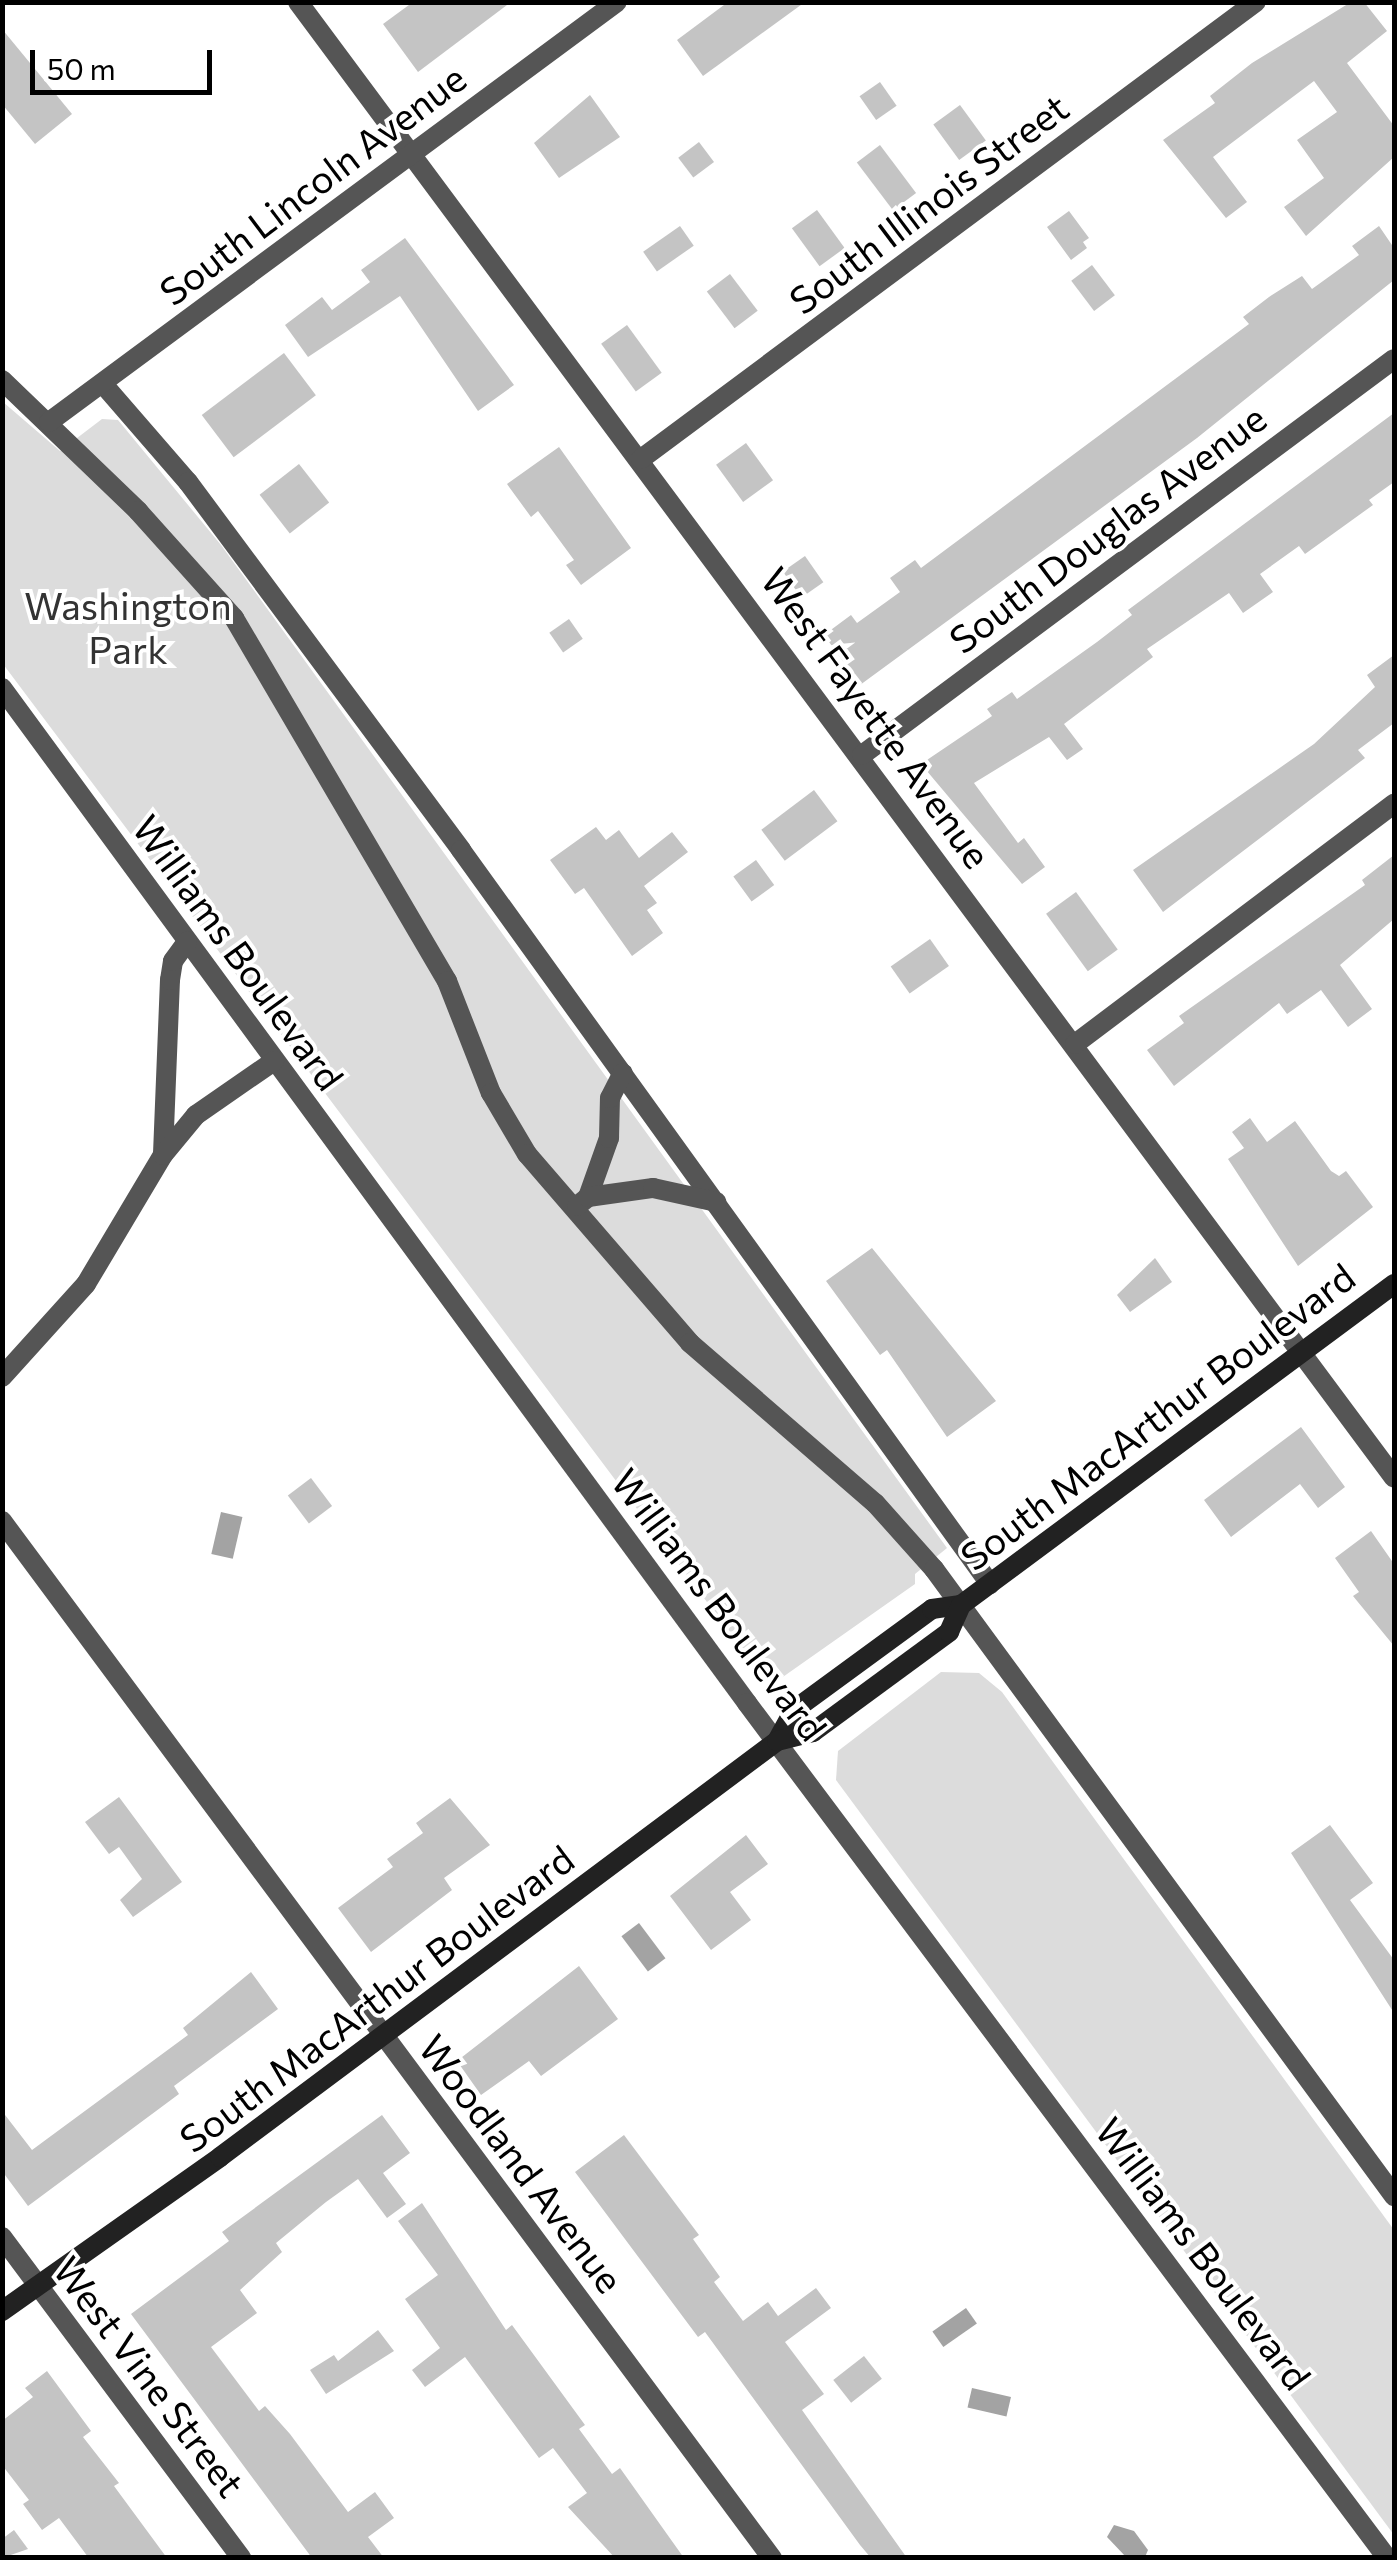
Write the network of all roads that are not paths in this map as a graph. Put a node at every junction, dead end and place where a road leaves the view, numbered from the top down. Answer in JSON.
{"nodes":[{"id":1,"x":298,"y":2,"type":"edge"},
{"id":2,"x":617,"y":2,"type":"edge"},
{"id":3,"x":1256,"y":2,"type":"edge"},
{"id":4,"x":410,"y":154,"type":"junction"},
{"id":5,"x":1394,"y":359,"type":"edge"},
{"id":6,"x":2,"y":380,"type":"edge"},
{"id":7,"x":103,"y":384,"type":"junction"},
{"id":8,"x":49,"y":422,"type":"junction"},
{"id":9,"x":641,"y":459,"type":"junction"},
{"id":10,"x":2,"y":688,"type":"edge"},
{"id":11,"x":862,"y":754,"type":"junction"},
{"id":12,"x":1394,"y":804,"type":"edge"},
{"id":13,"x":187,"y":942,"type":"junction"},
{"id":14,"x":1075,"y":1044,"type":"junction"},
{"id":15,"x":274,"y":1061,"type":"junction"},
{"id":16,"x":623,"y":1073,"type":"junction"},
{"id":17,"x":163,"y":1154,"type":"junction"},
{"id":18,"x":582,"y":1201,"type":"junction"},
{"id":19,"x":716,"y":1202,"type":"junction"},
{"id":20,"x":1394,"y":1284,"type":"edge"},
{"id":21,"x":1300,"y":1352,"type":"junction"},
{"id":22,"x":2,"y":1377,"type":"edge"},
{"id":23,"x":1394,"y":1478,"type":"edge"},
{"id":24,"x":2,"y":1521,"type":"edge"},
{"id":25,"x":990,"y":1584,"type":"junction"},
{"id":26,"x":961,"y":1605,"type":"junction"},
{"id":27,"x":777,"y":1741,"type":"junction"},
{"id":28,"x":382,"y":2034,"type":"junction"},
{"id":29,"x":1394,"y":2196,"type":"edge"},
{"id":30,"x":2,"y":2237,"type":"edge"},
{"id":31,"x":40,"y":2289,"type":"junction"},
{"id":32,"x":6,"y":2314,"type":"edge"},
{"id":33,"x":241,"y":2558,"type":"edge"},
{"id":34,"x":772,"y":2558,"type":"edge"},
{"id":35,"x":1387,"y":2558,"type":"edge"}],
"edges":[{"from":1,"to":4,"type":"street","name":"West Fayette Avenue"},
{"from":2,"to":4,"type":"street","name":"South Lincoln Avenue"},
{"from":3,"to":9,"type":"street","name":"South Illinois Street"},
{"from":4,"to":7,"type":"street","name":"South Lincoln Avenue"},
{"from":4,"to":9,"type":"street","name":"West Fayette Avenue"},
{"from":5,"to":11,"type":"street","name":"South Douglas Avenue"},
{"from":6,"to":8,"type":"street"},
{"from":7,"to":8,"type":"street","name":"South Lincoln Avenue"},
{"from":7,"to":16,"type":"street"},
{"from":8,"to":18,"type":"street"},
{"from":9,"to":11,"type":"street","name":"West Fayette Avenue"},
{"from":10,"to":13,"type":"street","name":"Williams Boulevard"},
{"from":11,"to":14,"type":"street","name":"West Fayette Avenue"},
{"from":12,"to":14,"type":"street"},
{"from":13,"to":15,"type":"street","name":"Williams Boulevard"},
{"from":13,"to":17,"type":"street"},
{"from":14,"to":21,"type":"street","name":"West Fayette Avenue"},
{"from":15,"to":17,"type":"street"},
{"from":15,"to":27,"type":"street","name":"Williams Boulevard"},
{"from":16,"to":18,"type":"street"},
{"from":16,"to":19,"type":"street"},
{"from":17,"to":22,"type":"street"},
{"from":18,"to":19,"type":"street"},
{"from":18,"to":26,"type":"street"},
{"from":19,"to":25,"type":"street"},
{"from":20,"to":21,"type":"main road","name":"South MacArthur Boulevard"},
{"from":21,"to":23,"type":"street","name":"West Fayette Avenue"},
{"from":21,"to":25,"type":"main road","name":"South MacArthur Boulevard"},
{"from":24,"to":28,"type":"street","name":"Woodland Avenue"},
{"from":25,"to":26,"type":"main road","name":"South MacArthur Boulevard"},
{"from":26,"to":27,"type":"main road","name":"South MacArthur Boulevard"},
{"from":26,"to":29,"type":"street"},
{"from":27,"to":28,"type":"main road","name":"South MacArthur Boulevard"},
{"from":27,"to":35,"type":"street","name":"Williams Boulevard"},
{"from":28,"to":31,"type":"main road","name":"South MacArthur Boulevard"},
{"from":28,"to":34,"type":"street","name":"Woodland Avenue"},
{"from":30,"to":31,"type":"street","name":"West Vine Street"},
{"from":31,"to":32,"type":"main road","name":"South MacArthur Boulevard"},
{"from":31,"to":33,"type":"street","name":"West Vine Street"}]}
